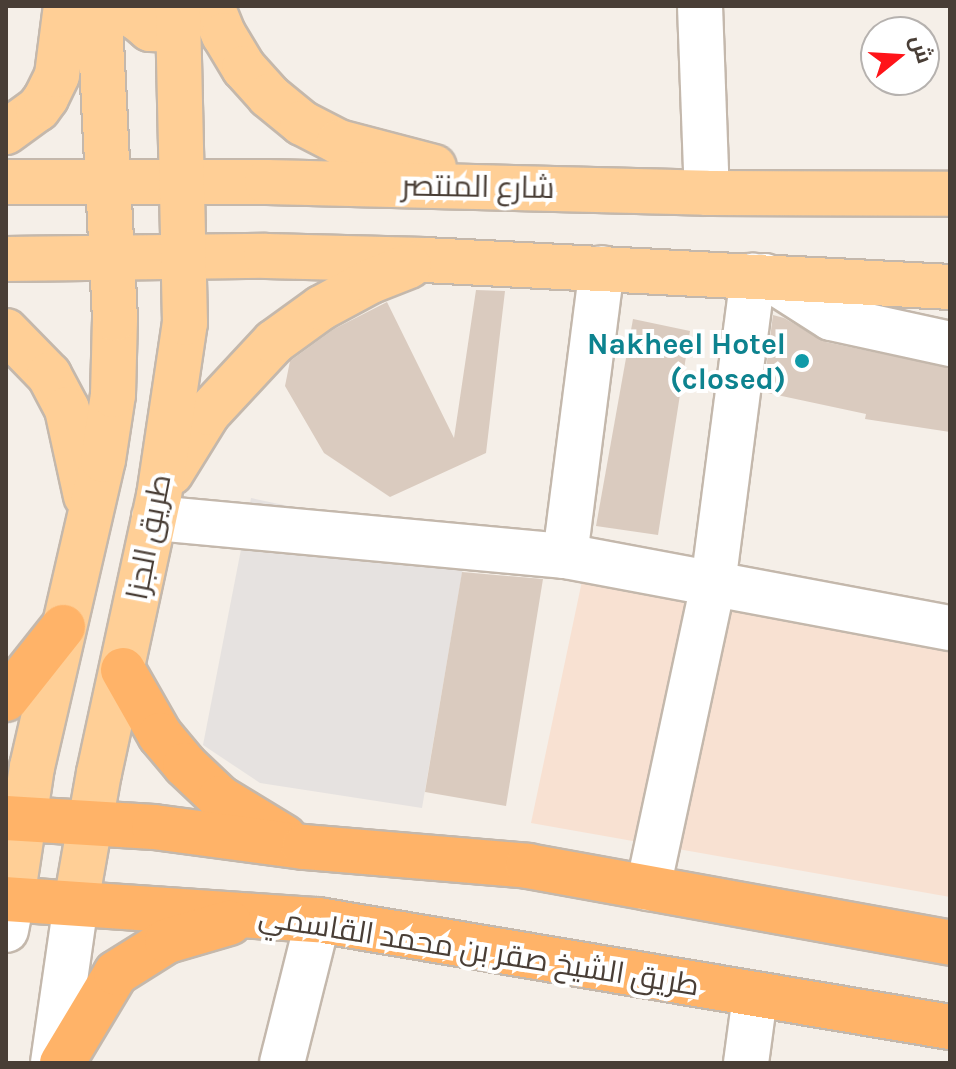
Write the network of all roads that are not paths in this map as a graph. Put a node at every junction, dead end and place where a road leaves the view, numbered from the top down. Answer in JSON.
{"nodes":[{"id":1,"x":66,"y":6,"type":"edge"},
{"id":2,"x":99,"y":6,"type":"edge"},
{"id":3,"x":133,"y":6,"type":"edge"},
{"id":4,"x":700,"y":6,"type":"edge"},
{"id":5,"x":190,"y":14,"type":"edge"},
{"id":6,"x":6,"y":132,"type":"edge"},
{"id":7,"x":6,"y":182,"type":"edge"},
{"id":8,"x":108,"y":183,"type":"junction"},
{"id":9,"x":181,"y":183,"type":"junction"},
{"id":10,"x":538,"y":189,"type":"junction"},
{"id":11,"x":707,"y":193,"type":"junction"},
{"id":12,"x":950,"y":194,"type":"edge"},
{"id":13,"x":183,"y":257,"type":"junction"},
{"id":14,"x":112,"y":258,"type":"junction"},
{"id":15,"x":6,"y":259,"type":"edge"},
{"id":16,"x":425,"y":260,"type":"junction"},
{"id":17,"x":602,"y":268,"type":"junction"},
{"id":18,"x":759,"y":276,"type":"junction"},
{"id":19,"x":950,"y":287,"type":"edge"},
{"id":20,"x":6,"y":331,"type":"edge"},
{"id":21,"x":950,"y":344,"type":"edge"},
{"id":22,"x":156,"y":507,"type":"junction"},
{"id":23,"x":89,"y":519,"type":"junction"},
{"id":24,"x":565,"y":556,"type":"junction"},
{"id":25,"x":713,"y":584,"type":"junction"},
{"id":26,"x":63,"y":627,"type":"junction"},
{"id":27,"x":950,"y":628,"type":"edge"},
{"id":28,"x":123,"y":670,"type":"junction"},
{"id":29,"x":6,"y":699,"type":"edge"},
{"id":30,"x":15,"y":819,"type":"edge"},
{"id":31,"x":90,"y":823,"type":"junction"},
{"id":32,"x":304,"y":847,"type":"junction"},
{"id":33,"x":648,"y":888,"type":"junction"},
{"id":34,"x":76,"y":903,"type":"junction"},
{"id":35,"x":8,"y":909,"type":"edge"},
{"id":36,"x":267,"y":915,"type":"junction"},
{"id":37,"x":318,"y":920,"type":"junction"},
{"id":38,"x":948,"y":934,"type":"edge"},
{"id":39,"x":755,"y":996,"type":"junction"},
{"id":40,"x":950,"y":1027,"type":"edge"},
{"id":41,"x":53,"y":1063,"type":"edge"},
{"id":42,"x":62,"y":1063,"type":"edge"},
{"id":43,"x":282,"y":1063,"type":"edge"},
{"id":44,"x":746,"y":1063,"type":"edge"}],
"edges":[{"from":1,"to":6,"type":"main road"},
{"from":2,"to":8,"type":"main road","name":"طريق الجزا"},
{"from":3,"to":5,"type":"main road"},
{"from":4,"to":11,"type":"street"},
{"from":5,"to":9,"type":"main road","name":"طريق الجزا"},
{"from":5,"to":10,"type":"main road"},
{"from":7,"to":8,"type":"main road","name":"شارع المنتصر"},
{"from":8,"to":9,"type":"main road","name":"شارع المنتصر"},
{"from":8,"to":14,"type":"main road","name":"طريق الجزا"},
{"from":9,"to":10,"type":"main road","name":"شارع المنتصر"},
{"from":9,"to":13,"type":"main road","name":"طريق الجزا"},
{"from":10,"to":11,"type":"main road","name":"شارع المنتصر"},
{"from":11,"to":12,"type":"main road","name":"شارع المنتصر"},
{"from":13,"to":14,"type":"main road"},
{"from":13,"to":16,"type":"main road"},
{"from":13,"to":22,"type":"main road","name":"طريق الجزا"},
{"from":14,"to":15,"type":"main road"},
{"from":14,"to":23,"type":"main road","name":"طريق الجزا"},
{"from":16,"to":17,"type":"main road"},
{"from":16,"to":22,"type":"main road"},
{"from":17,"to":18,"type":"main road"},
{"from":17,"to":24,"type":"street"},
{"from":18,"to":19,"type":"main road"},
{"from":18,"to":21,"type":"street"},
{"from":18,"to":25,"type":"street"},
{"from":20,"to":23,"type":"main road"},
{"from":22,"to":24,"type":"street"},
{"from":22,"to":28,"type":"main road","name":"طريق الجزا"},
{"from":23,"to":26,"type":"main road","name":"طريق الجزا"},
{"from":24,"to":25,"type":"street"},
{"from":25,"to":27,"type":"street"},
{"from":25,"to":33,"type":"street"},
{"from":26,"to":29,"type":"highway"},
{"from":26,"to":30,"type":"main road","name":"طريق الجزا"},
{"from":28,"to":31,"type":"main road","name":"طريق الجزا"},
{"from":28,"to":32,"type":"highway"},
{"from":30,"to":31,"type":"highway"},
{"from":30,"to":35,"type":"main road","name":"طريق الجزا"},
{"from":31,"to":32,"type":"highway"},
{"from":31,"to":34,"type":"main road","name":"طريق الجزا"},
{"from":32,"to":33,"type":"highway"},
{"from":33,"to":38,"type":"highway"},
{"from":34,"to":35,"type":"highway","name":"طريق الشيخ صقر بن محمد القاسمي"},
{"from":34,"to":36,"type":"highway","name":"طريق الشيخ صقر بن محمد القاسمي"},
{"from":34,"to":41,"type":"street","name":"طريق الجزا"},
{"from":36,"to":37,"type":"highway","name":"طريق الشيخ صقر بن محمد القاسمي"},
{"from":36,"to":42,"type":"highway"},
{"from":37,"to":39,"type":"highway","name":"طريق الشيخ صقر بن محمد القاسمي"},
{"from":37,"to":43,"type":"street"},
{"from":39,"to":40,"type":"highway","name":"طريق الشيخ صقر بن محمد القاسمي"},
{"from":39,"to":44,"type":"street"}]}
